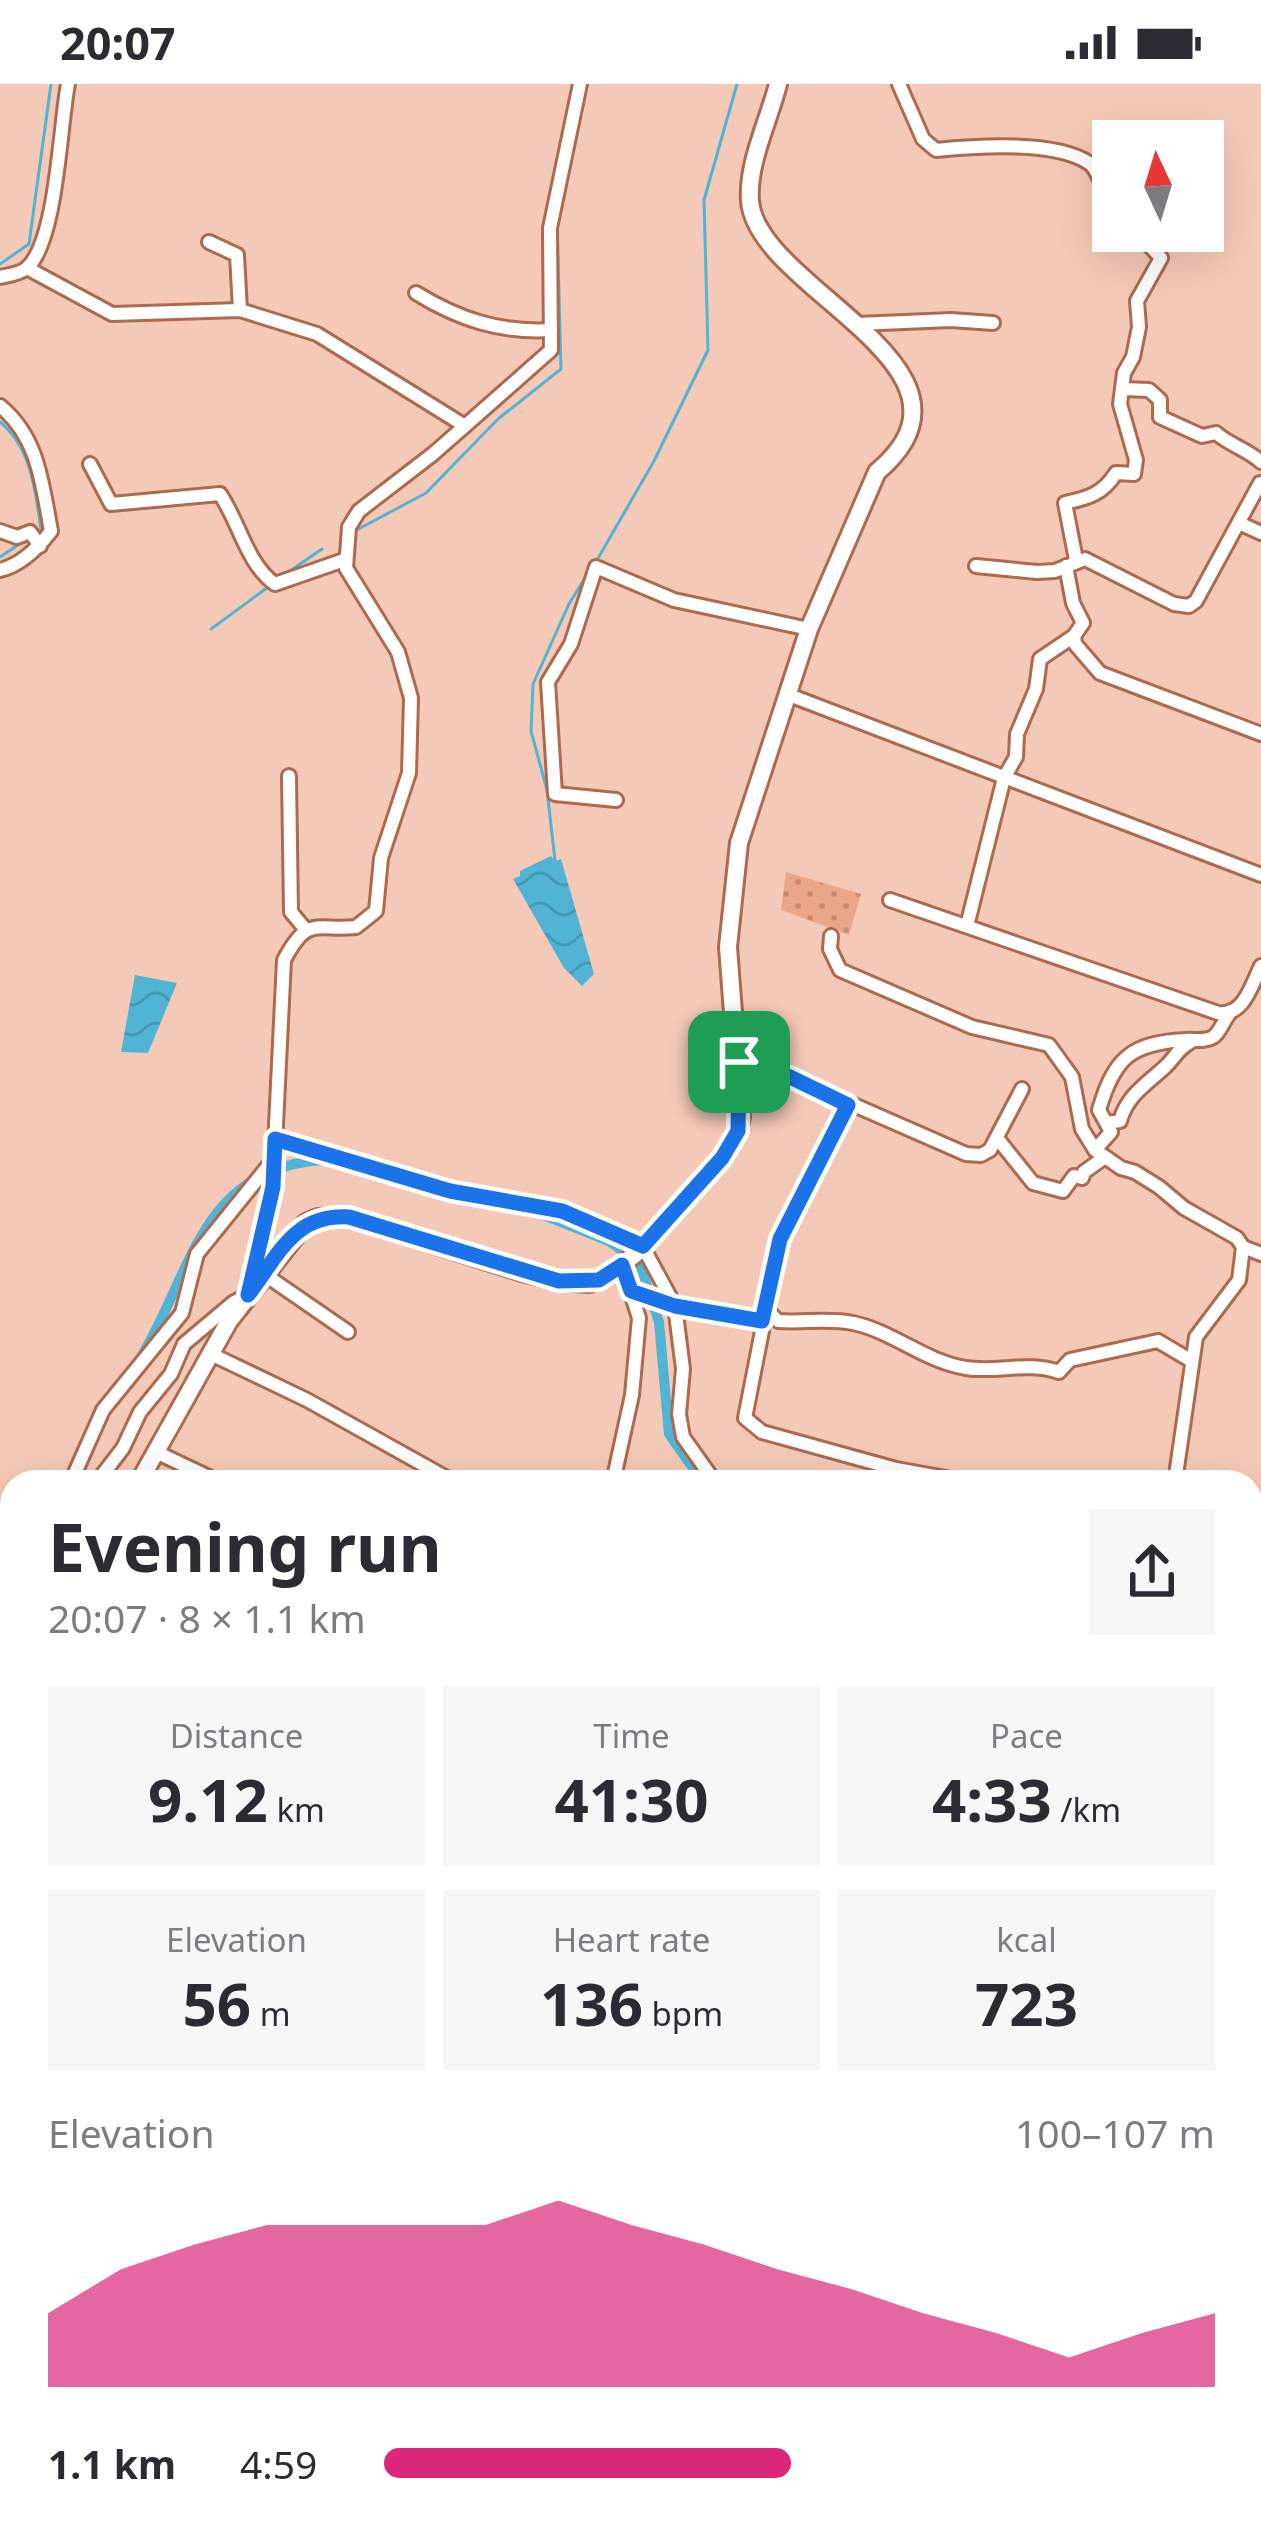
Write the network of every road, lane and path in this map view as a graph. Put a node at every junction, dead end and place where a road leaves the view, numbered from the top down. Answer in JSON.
{"nodes":[{"id":1,"x":68,"y":84,"type":"edge"},
{"id":2,"x":580,"y":84,"type":"edge"},
{"id":3,"x":778,"y":84,"type":"edge"},
{"id":4,"x":899,"y":84,"type":"edge"},
{"id":5,"x":1092,"y":166,"type":"edge"},
{"id":6,"x":209,"y":242,"type":"dead end"},
{"id":7,"x":1155,"y":252,"type":"edge"},
{"id":8,"x":27,"y":268,"type":"junction"},
{"id":9,"x":0,"y":277,"type":"edge"},
{"id":10,"x":416,"y":292,"type":"dead end"},
{"id":11,"x":240,"y":310,"type":"junction"},
{"id":12,"x":993,"y":323,"type":"dead end"},
{"id":13,"x":856,"y":324,"type":"junction"},
{"id":14,"x":551,"y":330,"type":"junction"},
{"id":15,"x":1122,"y":389,"type":"junction"},
{"id":16,"x":0,"y":406,"type":"edge"},
{"id":17,"x":465,"y":427,"type":"junction"},
{"id":18,"x":1261,"y":462,"type":"edge"},
{"id":19,"x":90,"y":464,"type":"dead end"},
{"id":20,"x":1261,"y":483,"type":"edge"},
{"id":21,"x":1239,"y":523,"type":"junction"},
{"id":22,"x":0,"y":531,"type":"edge"},
{"id":23,"x":1261,"y":533,"type":"edge"},
{"id":24,"x":35,"y":538,"type":"junction"},
{"id":25,"x":344,"y":560,"type":"junction"},
{"id":26,"x":1071,"y":563,"type":"junction"},
{"id":27,"x":976,"y":566,"type":"dead end"},
{"id":28,"x":0,"y":570,"type":"edge"},
{"id":29,"x":809,"y":628,"type":"junction"},
{"id":30,"x":1074,"y":635,"type":"junction"},
{"id":31,"x":789,"y":694,"type":"junction"},
{"id":32,"x":1261,"y":734,"type":"edge"},
{"id":33,"x":289,"y":776,"type":"dead end"},
{"id":34,"x":1004,"y":778,"type":"junction"},
{"id":35,"x":616,"y":800,"type":"dead end"},
{"id":36,"x":1261,"y":875,"type":"edge"},
{"id":37,"x":890,"y":899,"type":"dead end"},
{"id":38,"x":967,"y":926,"type":"junction"},
{"id":39,"x":306,"y":930,"type":"junction"},
{"id":40,"x":831,"y":936,"type":"dead end"},
{"id":41,"x":1261,"y":966,"type":"edge"},
{"id":42,"x":1254,"y":995,"type":"edge"},
{"id":43,"x":1229,"y":1014,"type":"junction"},
{"id":44,"x":1194,"y":1040,"type":"junction"},
{"id":45,"x":739,"y":1062,"type":"junction"},
{"id":46,"x":1022,"y":1089,"type":"dead end"},
{"id":47,"x":848,"y":1105,"type":"junction"},
{"id":48,"x":1106,"y":1123,"type":"junction"},
{"id":49,"x":997,"y":1138,"type":"junction"},
{"id":50,"x":275,"y":1139,"type":"junction"},
{"id":51,"x":1100,"y":1153,"type":"junction"},
{"id":52,"x":274,"y":1160,"type":"junction"},
{"id":53,"x":1243,"y":1247,"type":"junction"},
{"id":54,"x":641,"y":1248,"type":"junction"},
{"id":55,"x":1261,"y":1254,"type":"edge"},
{"id":56,"x":622,"y":1265,"type":"junction"},
{"id":57,"x":264,"y":1274,"type":"junction"},
{"id":58,"x":631,"y":1291,"type":"junction"},
{"id":59,"x":248,"y":1295,"type":"junction"},
{"id":60,"x":675,"y":1306,"type":"junction"},
{"id":61,"x":764,"y":1314,"type":"junction"},
{"id":62,"x":348,"y":1332,"type":"dead end"},
{"id":63,"x":211,"y":1354,"type":"junction"},
{"id":64,"x":1190,"y":1360,"type":"junction"},
{"id":65,"x":156,"y":1453,"type":"junction"},
{"id":66,"x":77,"y":1470,"type":"edge"},
{"id":67,"x":106,"y":1470,"type":"edge"},
{"id":68,"x":147,"y":1470,"type":"edge"},
{"id":69,"x":193,"y":1470,"type":"edge"},
{"id":70,"x":432,"y":1470,"type":"edge"},
{"id":71,"x":616,"y":1470,"type":"edge"},
{"id":72,"x":706,"y":1470,"type":"edge"},
{"id":73,"x":902,"y":1470,"type":"edge"},
{"id":74,"x":1176,"y":1470,"type":"edge"}],
"edges":[{"from":1,"to":8,"type":"street"},
{"from":2,"to":14,"type":"street"},
{"from":3,"to":13,"type":"street"},
{"from":4,"to":5,"type":"street"},
{"from":6,"to":11,"type":"street"},
{"from":7,"to":15,"type":"street"},
{"from":8,"to":9,"type":"street"},
{"from":8,"to":11,"type":"street"},
{"from":10,"to":14,"type":"street"},
{"from":11,"to":17,"type":"street"},
{"from":12,"to":13,"type":"street"},
{"from":13,"to":29,"type":"street"},
{"from":14,"to":17,"type":"street"},
{"from":15,"to":18,"type":"street"},
{"from":15,"to":26,"type":"street"},
{"from":16,"to":24,"type":"street"},
{"from":17,"to":25,"type":"street"},
{"from":19,"to":25,"type":"street"},
{"from":20,"to":21,"type":"street"},
{"from":21,"to":23,"type":"street"},
{"from":21,"to":26,"type":"street"},
{"from":22,"to":24,"type":"street"},
{"from":24,"to":28,"type":"street"},
{"from":25,"to":39,"type":"street"},
{"from":26,"to":27,"type":"street"},
{"from":26,"to":30,"type":"street"},
{"from":29,"to":31,"type":"street"},
{"from":29,"to":35,"type":"street"},
{"from":30,"to":32,"type":"street"},
{"from":30,"to":34,"type":"street"},
{"from":31,"to":34,"type":"street"},
{"from":31,"to":45,"type":"street"},
{"from":33,"to":39,"type":"street"},
{"from":34,"to":36,"type":"street"},
{"from":34,"to":38,"type":"street"},
{"from":37,"to":38,"type":"street"},
{"from":38,"to":43,"type":"street"},
{"from":39,"to":50,"type":"street"},
{"from":40,"to":51,"type":"street"},
{"from":41,"to":42,"type":"street"},
{"from":42,"to":43,"type":"street"},
{"from":43,"to":44,"type":"street"},
{"from":44,"to":48,"type":"street"},
{"from":44,"to":48,"type":"street"},
{"from":45,"to":47,"type":"street"},
{"from":45,"to":54,"type":"street"},
{"from":46,"to":49,"type":"street"},
{"from":47,"to":49,"type":"street"},
{"from":47,"to":61,"type":"street"},
{"from":48,"to":51,"type":"street"},
{"from":49,"to":51,"type":"street"},
{"from":50,"to":52,"type":"street"},
{"from":50,"to":54,"type":"street"},
{"from":51,"to":53,"type":"street"},
{"from":52,"to":59,"type":"street"},
{"from":52,"to":66,"type":"street"},
{"from":53,"to":55,"type":"street"},
{"from":53,"to":64,"type":"street"},
{"from":54,"to":56,"type":"street"},
{"from":54,"to":60,"type":"street"},
{"from":56,"to":57,"type":"street"},
{"from":56,"to":58,"type":"street"},
{"from":57,"to":59,"type":"street"},
{"from":57,"to":62,"type":"street"},
{"from":58,"to":60,"type":"street"},
{"from":58,"to":71,"type":"street"},
{"from":59,"to":63,"type":"street"},
{"from":59,"to":67,"type":"street"},
{"from":60,"to":61,"type":"street"},
{"from":60,"to":72,"type":"street"},
{"from":61,"to":64,"type":"street"},
{"from":61,"to":73,"type":"street"},
{"from":63,"to":65,"type":"street"},
{"from":63,"to":70,"type":"street"},
{"from":64,"to":74,"type":"street"},
{"from":65,"to":68,"type":"street"},
{"from":65,"to":69,"type":"street"}]}
